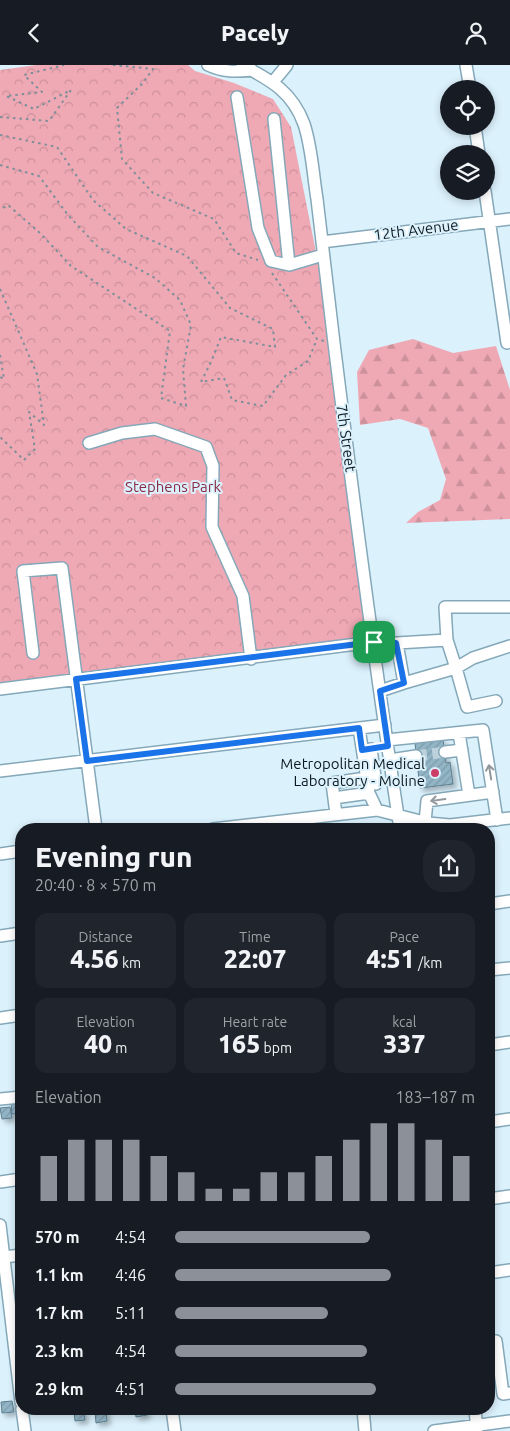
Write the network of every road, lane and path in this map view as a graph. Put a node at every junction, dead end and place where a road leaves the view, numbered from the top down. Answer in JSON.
{"nodes":[{"id":1,"x":64,"y":65,"type":"edge"},
{"id":2,"x":113,"y":65,"type":"edge"},
{"id":3,"x":208,"y":65,"type":"edge"},
{"id":4,"x":287,"y":65,"type":"edge"},
{"id":5,"x":466,"y":65,"type":"edge"},
{"id":6,"x":247,"y":68,"type":"edge"},
{"id":7,"x":468,"y":80,"type":"edge"},
{"id":8,"x":273,"y":82,"type":"junction"},
{"id":9,"x":238,"y":97,"type":"dead end"},
{"id":10,"x":0,"y":117,"type":"edge"},
{"id":11,"x":274,"y":119,"type":"dead end"},
{"id":12,"x":0,"y":135,"type":"edge"},
{"id":13,"x":0,"y":165,"type":"edge"},
{"id":14,"x":485,"y":200,"type":"edge"},
{"id":15,"x":0,"y":210,"type":"edge"},
{"id":16,"x":510,"y":219,"type":"edge"},
{"id":17,"x":489,"y":222,"type":"junction"},
{"id":18,"x":322,"y":242,"type":"junction"},
{"id":19,"x":323,"y":255,"type":"junction"},
{"id":20,"x":264,"y":261,"type":"dead end"},
{"id":21,"x":289,"y":265,"type":"junction"},
{"id":22,"x":269,"y":269,"type":"dead end"},
{"id":23,"x":0,"y":289,"type":"edge"},
{"id":24,"x":507,"y":343,"type":"dead end"},
{"id":25,"x":0,"y":355,"type":"edge"},
{"id":26,"x":0,"y":377,"type":"edge"},
{"id":27,"x":0,"y":437,"type":"edge"},
{"id":28,"x":90,"y":443,"type":"dead end"},
{"id":29,"x":510,"y":607,"type":"edge"},
{"id":30,"x":447,"y":639,"type":"junction"},
{"id":31,"x":374,"y":642,"type":"junction"},
{"id":32,"x":396,"y":643,"type":"junction"},
{"id":33,"x":510,"y":646,"type":"edge"},
{"id":34,"x":33,"y":653,"type":"dead end"},
{"id":35,"x":251,"y":659,"type":"junction"},
{"id":36,"x":456,"y":668,"type":"junction"},
{"id":37,"x":76,"y":679,"type":"junction"},
{"id":38,"x":404,"y":683,"type":"junction"},
{"id":39,"x":0,"y":689,"type":"edge"},
{"id":40,"x":380,"y":691,"type":"junction"},
{"id":41,"x":496,"y":701,"type":"dead end"},
{"id":42,"x":385,"y":725,"type":"junction"},
{"id":43,"x":359,"y":728,"type":"junction"},
{"id":44,"x":459,"y":733,"type":"junction"},
{"id":45,"x":387,"y":743,"type":"junction"},
{"id":46,"x":367,"y":749,"type":"junction"},
{"id":47,"x":462,"y":750,"type":"junction"},
{"id":48,"x":445,"y":752,"type":"tunnel mouth"},
{"id":49,"x":416,"y":756,"type":"tunnel mouth"},
{"id":50,"x":390,"y":760,"type":"junction"},
{"id":51,"x":87,"y":761,"type":"junction"},
{"id":52,"x":0,"y":771,"type":"edge"},
{"id":53,"x":393,"y":781,"type":"junction"},
{"id":54,"x":370,"y":785,"type":"junction"},
{"id":55,"x":493,"y":793,"type":"junction"},
{"id":56,"x":469,"y":795,"type":"junction"},
{"id":57,"x":377,"y":810,"type":"junction"},
{"id":58,"x":336,"y":814,"type":"junction"},
{"id":59,"x":398,"y":815,"type":"junction"},
{"id":60,"x":312,"y":817,"type":"junction"},
{"id":61,"x":510,"y":818,"type":"edge"},
{"id":62,"x":497,"y":820,"type":"junction"},
{"id":63,"x":426,"y":822,"type":"junction"},
{"id":64,"x":95,"y":823,"type":"edge"},
{"id":65,"x":262,"y":823,"type":"edge"},
{"id":66,"x":313,"y":823,"type":"edge"},
{"id":67,"x":399,"y":823,"type":"edge"},
{"id":68,"x":434,"y":823,"type":"edge"},
{"id":69,"x":469,"y":823,"type":"edge"},
{"id":70,"x":15,"y":852,"type":"edge"},
{"id":71,"x":0,"y":854,"type":"edge"},
{"id":72,"x":510,"y":901,"type":"edge"},
{"id":73,"x":495,"y":903,"type":"edge"},
{"id":74,"x":15,"y":934,"type":"edge"},
{"id":75,"x":0,"y":936,"type":"edge"},
{"id":76,"x":510,"y":968,"type":"edge"},
{"id":77,"x":495,"y":970,"type":"edge"},
{"id":78,"x":15,"y":1016,"type":"edge"},
{"id":79,"x":0,"y":1018,"type":"edge"},
{"id":80,"x":510,"y":1042,"type":"edge"},
{"id":81,"x":495,"y":1044,"type":"edge"},
{"id":82,"x":15,"y":1098,"type":"edge"},
{"id":83,"x":0,"y":1099,"type":"edge"},
{"id":84,"x":510,"y":1119,"type":"edge"},
{"id":85,"x":495,"y":1121,"type":"edge"},
{"id":86,"x":15,"y":1180,"type":"edge"},
{"id":87,"x":0,"y":1182,"type":"edge"},
{"id":88,"x":510,"y":1196,"type":"edge"},
{"id":89,"x":495,"y":1198,"type":"edge"},
{"id":90,"x":0,"y":1225,"type":"edge"},
{"id":91,"x":15,"y":1256,"type":"edge"},
{"id":92,"x":4,"y":1257,"type":"junction"},
{"id":93,"x":510,"y":1270,"type":"edge"},
{"id":94,"x":495,"y":1272,"type":"edge"},
{"id":95,"x":15,"y":1320,"type":"edge"},
{"id":96,"x":495,"y":1341,"type":"edge"},
{"id":97,"x":510,"y":1393,"type":"edge"},
{"id":98,"x":23,"y":1415,"type":"edge"},
{"id":99,"x":173,"y":1415,"type":"edge"},
{"id":100,"x":363,"y":1415,"type":"edge"},
{"id":101,"x":476,"y":1415,"type":"edge"},
{"id":102,"x":510,"y":1421,"type":"edge"},
{"id":103,"x":477,"y":1428,"type":"edge"},
{"id":104,"x":25,"y":1431,"type":"edge"},
{"id":105,"x":175,"y":1431,"type":"edge"},
{"id":106,"x":365,"y":1431,"type":"edge"},
{"id":107,"x":434,"y":1431,"type":"edge"}],
"edges":[{"from":1,"to":10,"type":"path"},
{"from":2,"to":20,"type":"path"},
{"from":3,"to":6,"type":"street","name":"7th Street"},
{"from":4,"to":8,"type":"street"},
{"from":5,"to":7,"type":"street"},
{"from":6,"to":8,"type":"street","name":"7th Street"},
{"from":8,"to":18,"type":"street","name":"7th Street"},
{"from":9,"to":21,"type":"street"},
{"from":11,"to":21,"type":"street"},
{"from":12,"to":22,"type":"path"},
{"from":13,"to":15,"type":"path"},
{"from":14,"to":17,"type":"street"},
{"from":16,"to":17,"type":"street","name":"12th Avenue"},
{"from":17,"to":18,"type":"street","name":"12th Avenue"},
{"from":17,"to":24,"type":"street"},
{"from":18,"to":19,"type":"street","name":"7th Street"},
{"from":19,"to":21,"type":"street"},
{"from":19,"to":31,"type":"street","name":"7th Street"},
{"from":23,"to":27,"type":"path"},
{"from":25,"to":26,"type":"path"},
{"from":28,"to":35,"type":"street"},
{"from":29,"to":30,"type":"street"},
{"from":30,"to":32,"type":"street"},
{"from":30,"to":36,"type":"street"},
{"from":31,"to":32,"type":"street"},
{"from":31,"to":35,"type":"street"},
{"from":31,"to":40,"type":"street","name":"7th Street"},
{"from":32,"to":38,"type":"street"},
{"from":33,"to":36,"type":"street"},
{"from":34,"to":37,"type":"street"},
{"from":35,"to":37,"type":"street"},
{"from":36,"to":38,"type":"street"},
{"from":36,"to":41,"type":"street"},
{"from":37,"to":39,"type":"street"},
{"from":37,"to":51,"type":"street"},
{"from":38,"to":40,"type":"street"},
{"from":40,"to":42,"type":"street","name":"7th Street"},
{"from":42,"to":43,"type":"street"},
{"from":42,"to":45,"type":"street","name":"7th Street"},
{"from":43,"to":46,"type":"street"},
{"from":43,"to":51,"type":"street"},
{"from":44,"to":45,"type":"street"},
{"from":44,"to":47,"type":"street"},
{"from":55,"to":44,"type":"street","one_way":true},
{"from":45,"to":46,"type":"street"},
{"from":45,"to":50,"type":"street","name":"7th Street"},
{"from":46,"to":54,"type":"street"},
{"from":47,"to":48,"type":"street"},
{"from":47,"to":56,"type":"street"},
{"from":49,"to":50,"type":"street"},
{"from":50,"to":53,"type":"street","name":"7th Street"},
{"from":51,"to":52,"type":"street"},
{"from":51,"to":64,"type":"street"},
{"from":53,"to":54,"type":"street"},
{"from":53,"to":59,"type":"street","name":"7th Street"},
{"from":54,"to":57,"type":"street"},
{"from":54,"to":58,"type":"street"},
{"from":55,"to":56,"type":"street"},
{"from":55,"to":62,"type":"street"},
{"from":56,"to":63,"type":"street","one_way":true},
{"from":57,"to":58,"type":"street"},
{"from":57,"to":59,"type":"street"},
{"from":58,"to":60,"type":"street"},
{"from":59,"to":63,"type":"street"},
{"from":59,"to":67,"type":"street","name":"7th Street"},
{"from":60,"to":65,"type":"street"},
{"from":60,"to":66,"type":"street"},
{"from":61,"to":62,"type":"street"},
{"from":62,"to":69,"type":"street"},
{"from":63,"to":68,"type":"street"},
{"from":70,"to":71,"type":"street"},
{"from":72,"to":73,"type":"street"},
{"from":74,"to":75,"type":"street"},
{"from":76,"to":77,"type":"street"},
{"from":78,"to":79,"type":"street"},
{"from":80,"to":81,"type":"street"},
{"from":82,"to":83,"type":"street"},
{"from":84,"to":85,"type":"street"},
{"from":86,"to":87,"type":"street"},
{"from":88,"to":89,"type":"street"},
{"from":90,"to":92,"type":"street"},
{"from":91,"to":92,"type":"street"},
{"from":92,"to":95,"type":"street"},
{"from":93,"to":94,"type":"street"},
{"from":96,"to":97,"type":"street"},
{"from":98,"to":104,"type":"street"},
{"from":99,"to":105,"type":"street"},
{"from":100,"to":106,"type":"street"},
{"from":101,"to":103,"type":"street"},
{"from":102,"to":103,"type":"street"},
{"from":103,"to":107,"type":"street"}]}
